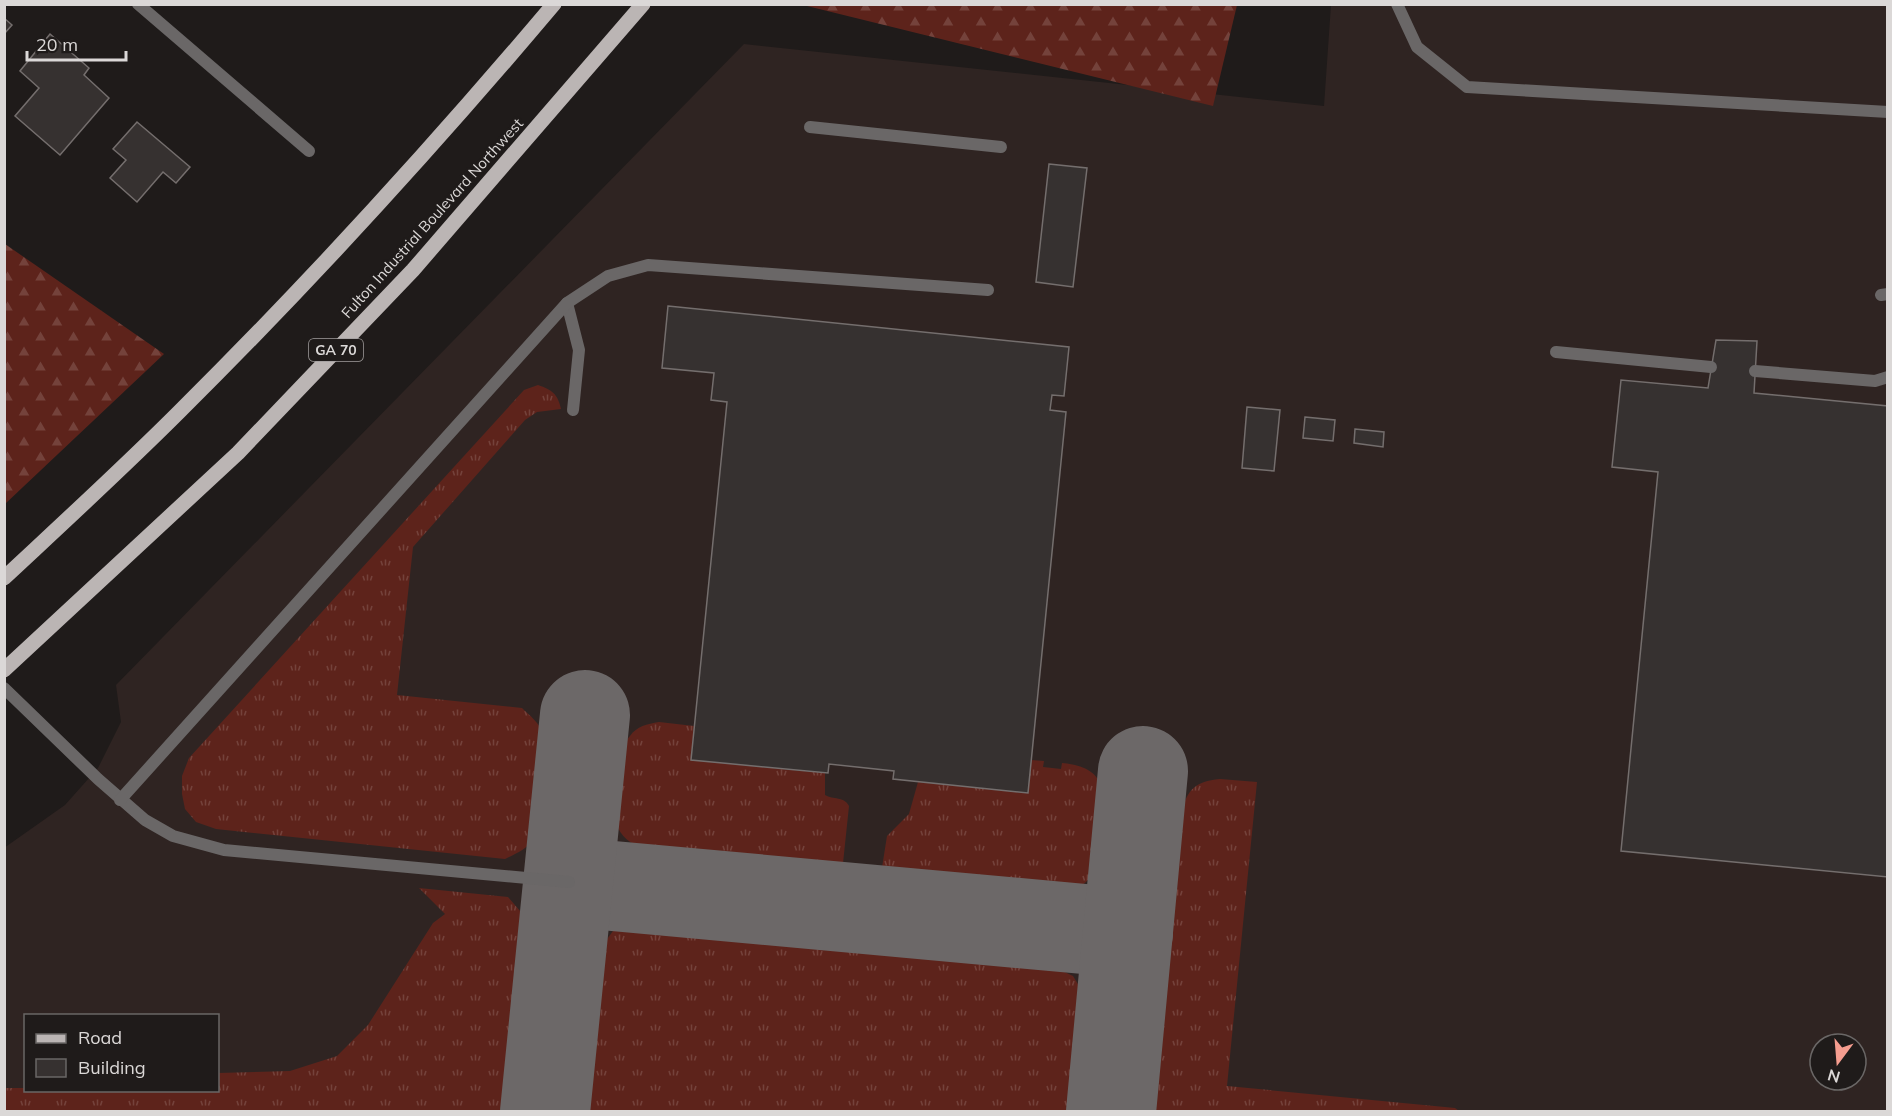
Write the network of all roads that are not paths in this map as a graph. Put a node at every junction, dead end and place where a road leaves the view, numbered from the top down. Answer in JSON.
{"nodes":[{"id":1,"x":138,"y":4,"type":"edge"},
{"id":2,"x":554,"y":4,"type":"edge"},
{"id":3,"x":643,"y":4,"type":"edge"},
{"id":4,"x":1397,"y":4,"type":"edge"},
{"id":5,"x":1887,"y":112,"type":"edge"},
{"id":6,"x":810,"y":127,"type":"dead end"},
{"id":7,"x":1001,"y":147,"type":"dead end"},
{"id":8,"x":309,"y":151,"type":"dead end"},
{"id":9,"x":988,"y":290,"type":"dead end"},
{"id":10,"x":567,"y":303,"type":"junction"},
{"id":11,"x":1556,"y":352,"type":"dead end"},
{"id":12,"x":1711,"y":367,"type":"dead end"},
{"id":13,"x":1755,"y":371,"type":"dead end"},
{"id":14,"x":1887,"y":377,"type":"edge"},
{"id":15,"x":573,"y":410,"type":"dead end"},
{"id":16,"x":4,"y":578,"type":"edge"},
{"id":17,"x":4,"y":670,"type":"edge"},
{"id":18,"x":4,"y":688,"type":"edge"},
{"id":19,"x":120,"y":800,"type":"junction"},
{"id":20,"x":569,"y":882,"type":"dead end"}],
"edges":[{"from":1,"to":8,"type":"street"},
{"from":2,"to":16,"type":"main road"},
{"from":3,"to":17,"type":"main road","name":"Fulton Industrial Boulevard Northwest","number":"GA 70"},
{"from":4,"to":5,"type":"street"},
{"from":6,"to":7,"type":"street"},
{"from":9,"to":10,"type":"street"},
{"from":10,"to":15,"type":"street"},
{"from":10,"to":19,"type":"street"},
{"from":11,"to":12,"type":"street"},
{"from":13,"to":14,"type":"street"},
{"from":18,"to":19,"type":"street"},
{"from":19,"to":20,"type":"street"}]}
